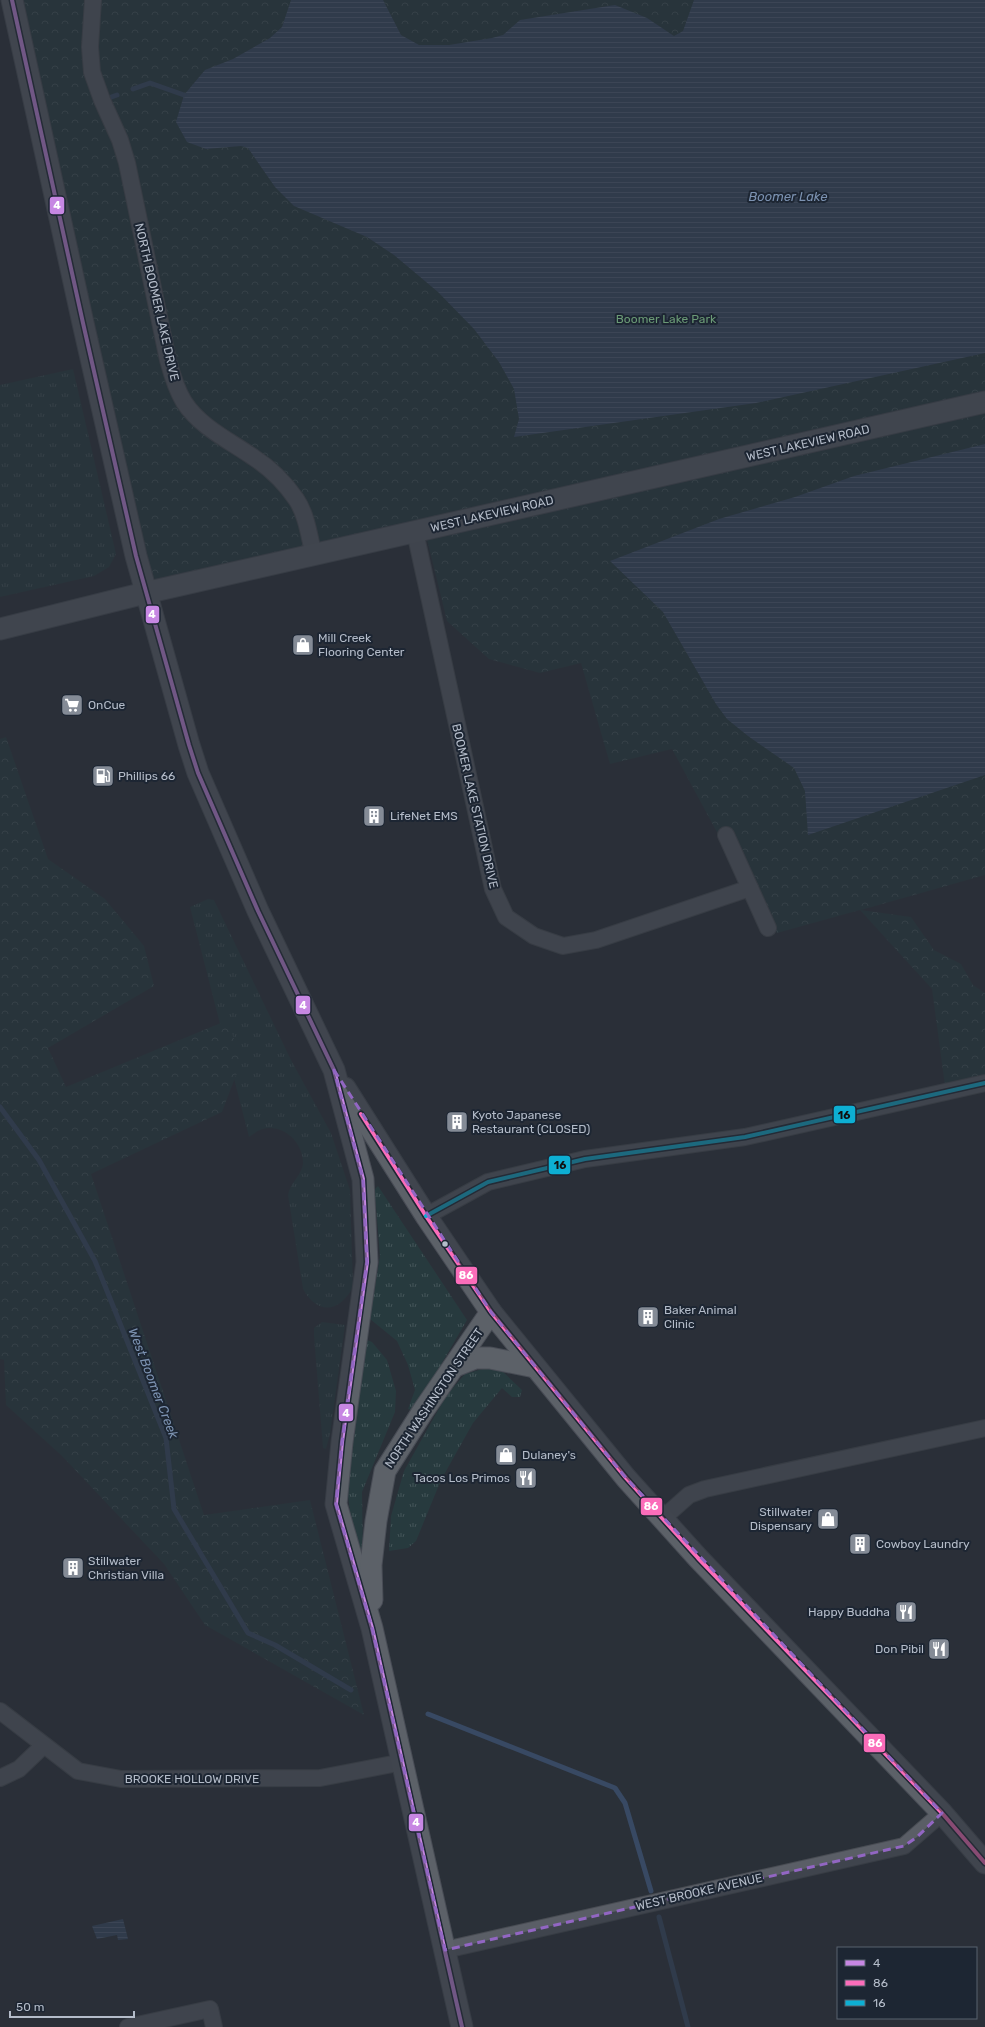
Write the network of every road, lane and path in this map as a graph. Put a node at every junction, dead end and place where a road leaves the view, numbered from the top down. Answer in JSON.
{"nodes":[{"id":1,"x":12,"y":0,"type":"edge"},
{"id":2,"x":93,"y":0,"type":"edge"},
{"id":3,"x":985,"y":402,"type":"edge"},
{"id":4,"x":415,"y":532,"type":"junction"},
{"id":5,"x":314,"y":554,"type":"junction"},
{"id":6,"x":145,"y":593,"type":"junction"},
{"id":7,"x":0,"y":630,"type":"edge"},
{"id":8,"x":726,"y":835,"type":"dead end"},
{"id":9,"x":750,"y":888,"type":"junction"},
{"id":10,"x":768,"y":928,"type":"dead end"},
{"id":11,"x":334,"y":1070,"type":"junction"},
{"id":12,"x":985,"y":1083,"type":"edge"},
{"id":13,"x":426,"y":1216,"type":"junction"},
{"id":14,"x":491,"y":1312,"type":"junction"},
{"id":15,"x":455,"y":1366,"type":"junction"},
{"id":16,"x":535,"y":1367,"type":"junction"},
{"id":17,"x":985,"y":1428,"type":"edge"},
{"id":18,"x":662,"y":1519,"type":"junction"},
{"id":19,"x":372,"y":1628,"type":"junction"},
{"id":20,"x":0,"y":1711,"type":"edge"},
{"id":21,"x":43,"y":1746,"type":"junction"},
{"id":22,"x":403,"y":1762,"type":"junction"},
{"id":23,"x":0,"y":1778,"type":"edge"},
{"id":24,"x":942,"y":1813,"type":"junction"},
{"id":25,"x":985,"y":1863,"type":"edge"},
{"id":26,"x":445,"y":1950,"type":"junction"},
{"id":27,"x":128,"y":2027,"type":"edge"},
{"id":28,"x":214,"y":2027,"type":"edge"},
{"id":29,"x":462,"y":2027,"type":"edge"}],
"edges":[{"from":1,"to":6,"type":"main road","name":"NORTH WASHINGTON STREET"},
{"from":2,"to":5,"type":"street","name":"NORTH BOOMER LAKE DRIVE"},
{"from":3,"to":4,"type":"main road","name":"WEST LAKEVIEW ROAD"},
{"from":4,"to":5,"type":"main road","name":"WEST LAKEVIEW ROAD"},
{"from":4,"to":9,"type":"street","name":"BOOMER LAKE STATION DRIVE"},
{"from":5,"to":6,"type":"main road","name":"WEST LAKEVIEW ROAD"},
{"from":6,"to":7,"type":"main road","name":"WEST LAKEVIEW ROAD"},
{"from":6,"to":11,"type":"main road","name":"NORTH WASHINGTON STREET"},
{"from":8,"to":9,"type":"street"},
{"from":9,"to":10,"type":"street"},
{"from":11,"to":13,"type":"main road"},
{"from":11,"to":19,"type":"main road","name":"NORTH WASHINGTON STREET"},
{"from":12,"to":13,"type":"street"},
{"from":13,"to":14,"type":"main road"},
{"from":14,"to":15,"type":"main road","name":"NORTH WASHINGTON STREET"},
{"from":14,"to":16,"type":"main road"},
{"from":15,"to":16,"type":"main road"},
{"from":15,"to":19,"type":"main road","name":"NORTH WASHINGTON STREET"},
{"from":16,"to":18,"type":"main road"},
{"from":17,"to":18,"type":"street"},
{"from":18,"to":24,"type":"main road"},
{"from":19,"to":22,"type":"main road","name":"NORTH WASHINGTON STREET"},
{"from":20,"to":21,"type":"street","name":"BROOKE HOLLOW DRIVE"},
{"from":21,"to":22,"type":"street","name":"BROOKE HOLLOW DRIVE"},
{"from":21,"to":23,"type":"street"},
{"from":22,"to":26,"type":"main road","name":"NORTH WASHINGTON STREET"},
{"from":24,"to":25,"type":"main road"},
{"from":24,"to":26,"type":"street","name":"WEST BROOKE AVENUE"},
{"from":26,"to":29,"type":"main road","name":"NORTH WASHINGTON STREET"},
{"from":27,"to":28,"type":"street"}]}
